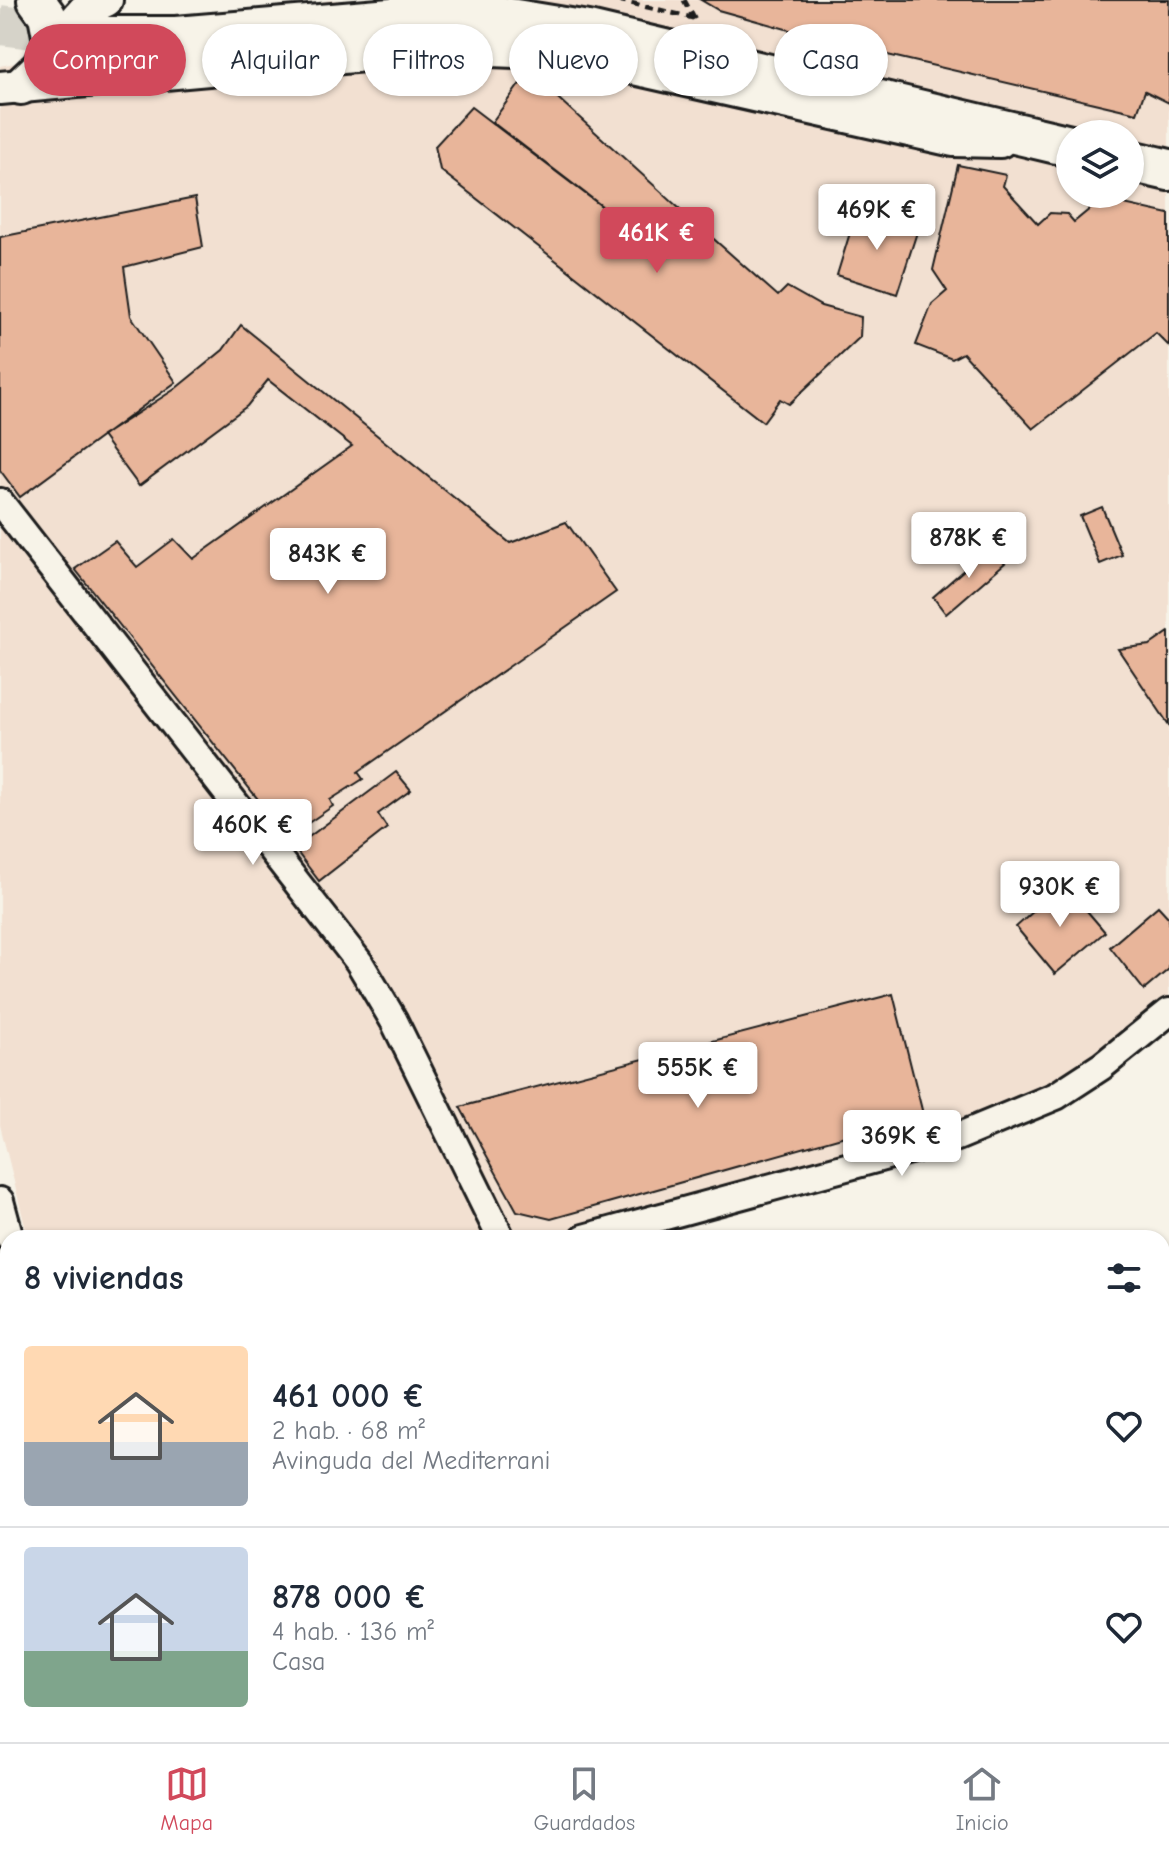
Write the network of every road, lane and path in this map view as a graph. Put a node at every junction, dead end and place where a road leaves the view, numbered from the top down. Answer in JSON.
{"nodes":[{"id":1,"x":36,"y":0,"type":"edge"},
{"id":2,"x":618,"y":0,"type":"edge"},
{"id":3,"x":103,"y":18,"type":"edge"},
{"id":4,"x":694,"y":19,"type":"dead end"},
{"id":5,"x":49,"y":24,"type":"edge"},
{"id":6,"x":73,"y":24,"type":"tunnel mouth"},
{"id":7,"x":10,"y":87,"type":"edge"},
{"id":8,"x":1056,"y":143,"type":"edge"},
{"id":9,"x":1056,"y":144,"type":"edge"},
{"id":10,"x":1144,"y":164,"type":"edge"},
{"id":11,"x":1169,"y":170,"type":"edge"},
{"id":12,"x":2,"y":509,"type":"edge"},
{"id":13,"x":1169,"y":1012,"type":"edge"},
{"id":14,"x":0,"y":1201,"type":"edge"},
{"id":15,"x":5,"y":1230,"type":"edge"},
{"id":16,"x":497,"y":1230,"type":"edge"},
{"id":17,"x":614,"y":1230,"type":"edge"}],
"edges":[{"from":1,"to":5,"type":"main road"},
{"from":2,"to":4,"type":"path"},
{"from":3,"to":6,"type":"street"},
{"from":3,"to":8,"type":"main road"},
{"from":7,"to":9,"type":"street"},
{"from":10,"to":11,"type":"main road"},
{"from":12,"to":16,"type":"street"},
{"from":13,"to":17,"type":"street"},
{"from":14,"to":15,"type":"street"}]}
